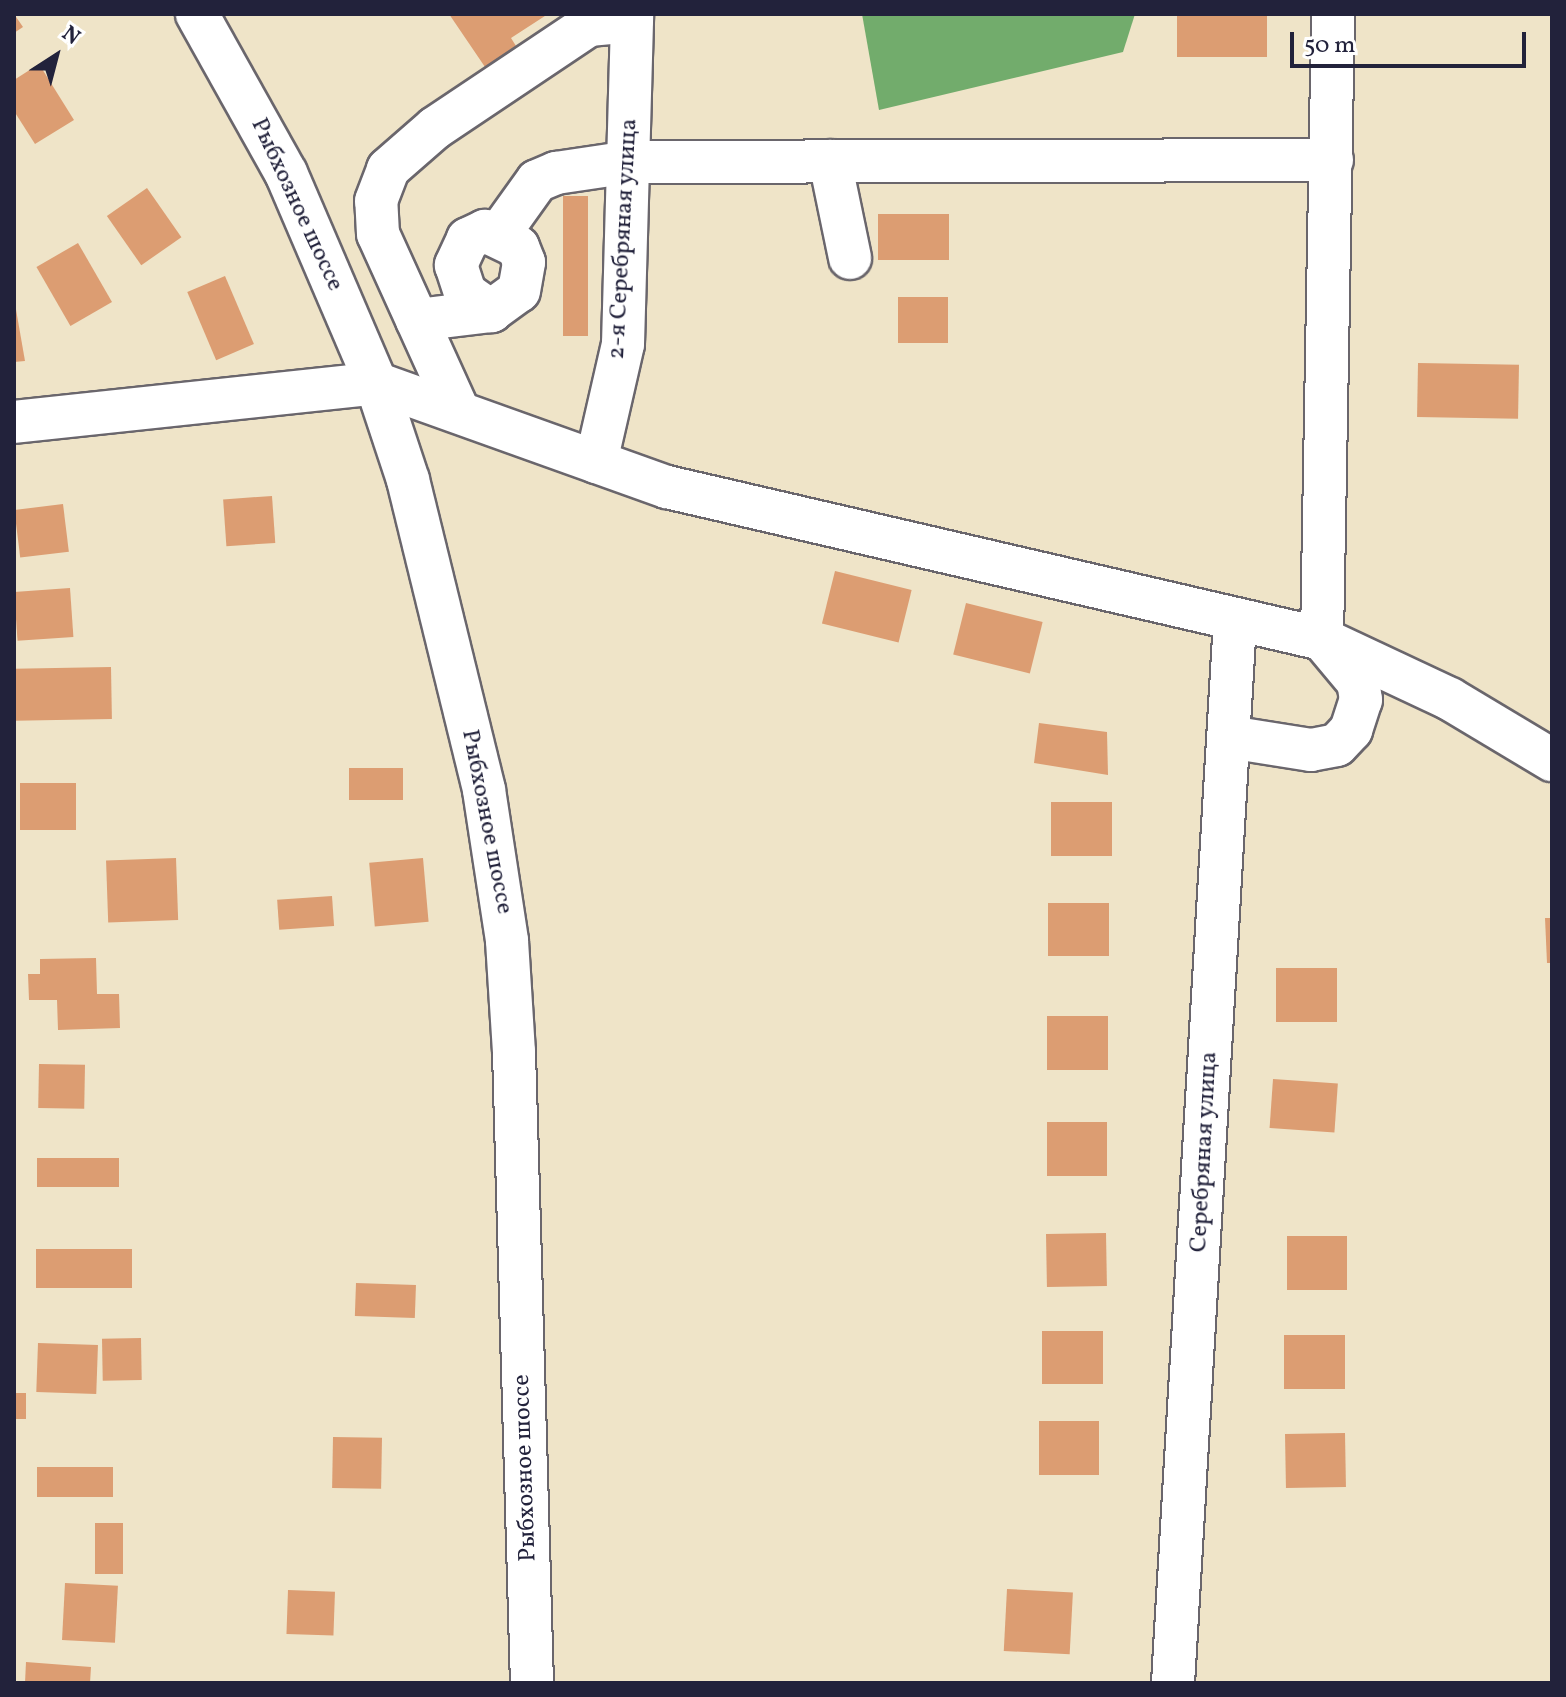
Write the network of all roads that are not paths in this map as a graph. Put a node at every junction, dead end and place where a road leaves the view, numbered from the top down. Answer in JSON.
{"nodes":[{"id":1,"x":197,"y":14,"type":"edge"},
{"id":2,"x":1333,"y":14,"type":"edge"},
{"id":3,"x":632,"y":17,"type":"edge"},
{"id":4,"x":1332,"y":160,"type":"junction"},
{"id":5,"x":830,"y":161,"type":"junction"},
{"id":6,"x":630,"y":162,"type":"junction"},
{"id":7,"x":850,"y":258,"type":"dead end"},
{"id":8,"x":417,"y":320,"type":"junction"},
{"id":9,"x":376,"y":383,"type":"junction"},
{"id":10,"x":457,"y":408,"type":"junction"},
{"id":11,"x":14,"y":422,"type":"edge"},
{"id":12,"x":596,"y":462,"type":"junction"},
{"id":13,"x":1235,"y":622,"type":"junction"},
{"id":14,"x":1322,"y":639,"type":"junction"},
{"id":15,"x":1229,"y":737,"type":"junction"},
{"id":16,"x":1552,"y":760,"type":"edge"},
{"id":17,"x":532,"y":1683,"type":"edge"},
{"id":18,"x":1173,"y":1683,"type":"edge"}],
"edges":[{"from":1,"to":9,"type":"street","name":"Рыбхозное шоссе"},
{"from":2,"to":4,"type":"street"},
{"from":3,"to":6,"type":"street","name":"2-я Серебряная улица"},
{"from":3,"to":8,"type":"street"},
{"from":4,"to":5,"type":"street"},
{"from":4,"to":14,"type":"street"},
{"from":5,"to":6,"type":"street"},
{"from":5,"to":7,"type":"street"},
{"from":6,"to":8,"type":"street"},
{"from":6,"to":12,"type":"street","name":"2-я Серебряная улица"},
{"from":8,"to":10,"type":"street"},
{"from":9,"to":10,"type":"street"},
{"from":9,"to":11,"type":"street"},
{"from":9,"to":17,"type":"street","name":"Рыбхозное шоссе"},
{"from":10,"to":12,"type":"street"},
{"from":12,"to":13,"type":"street"},
{"from":13,"to":14,"type":"street"},
{"from":13,"to":15,"type":"street","name":"Серебряная улица"},
{"from":14,"to":15,"type":"street"},
{"from":14,"to":16,"type":"street"},
{"from":15,"to":18,"type":"street","name":"Серебряная улица"}]}
